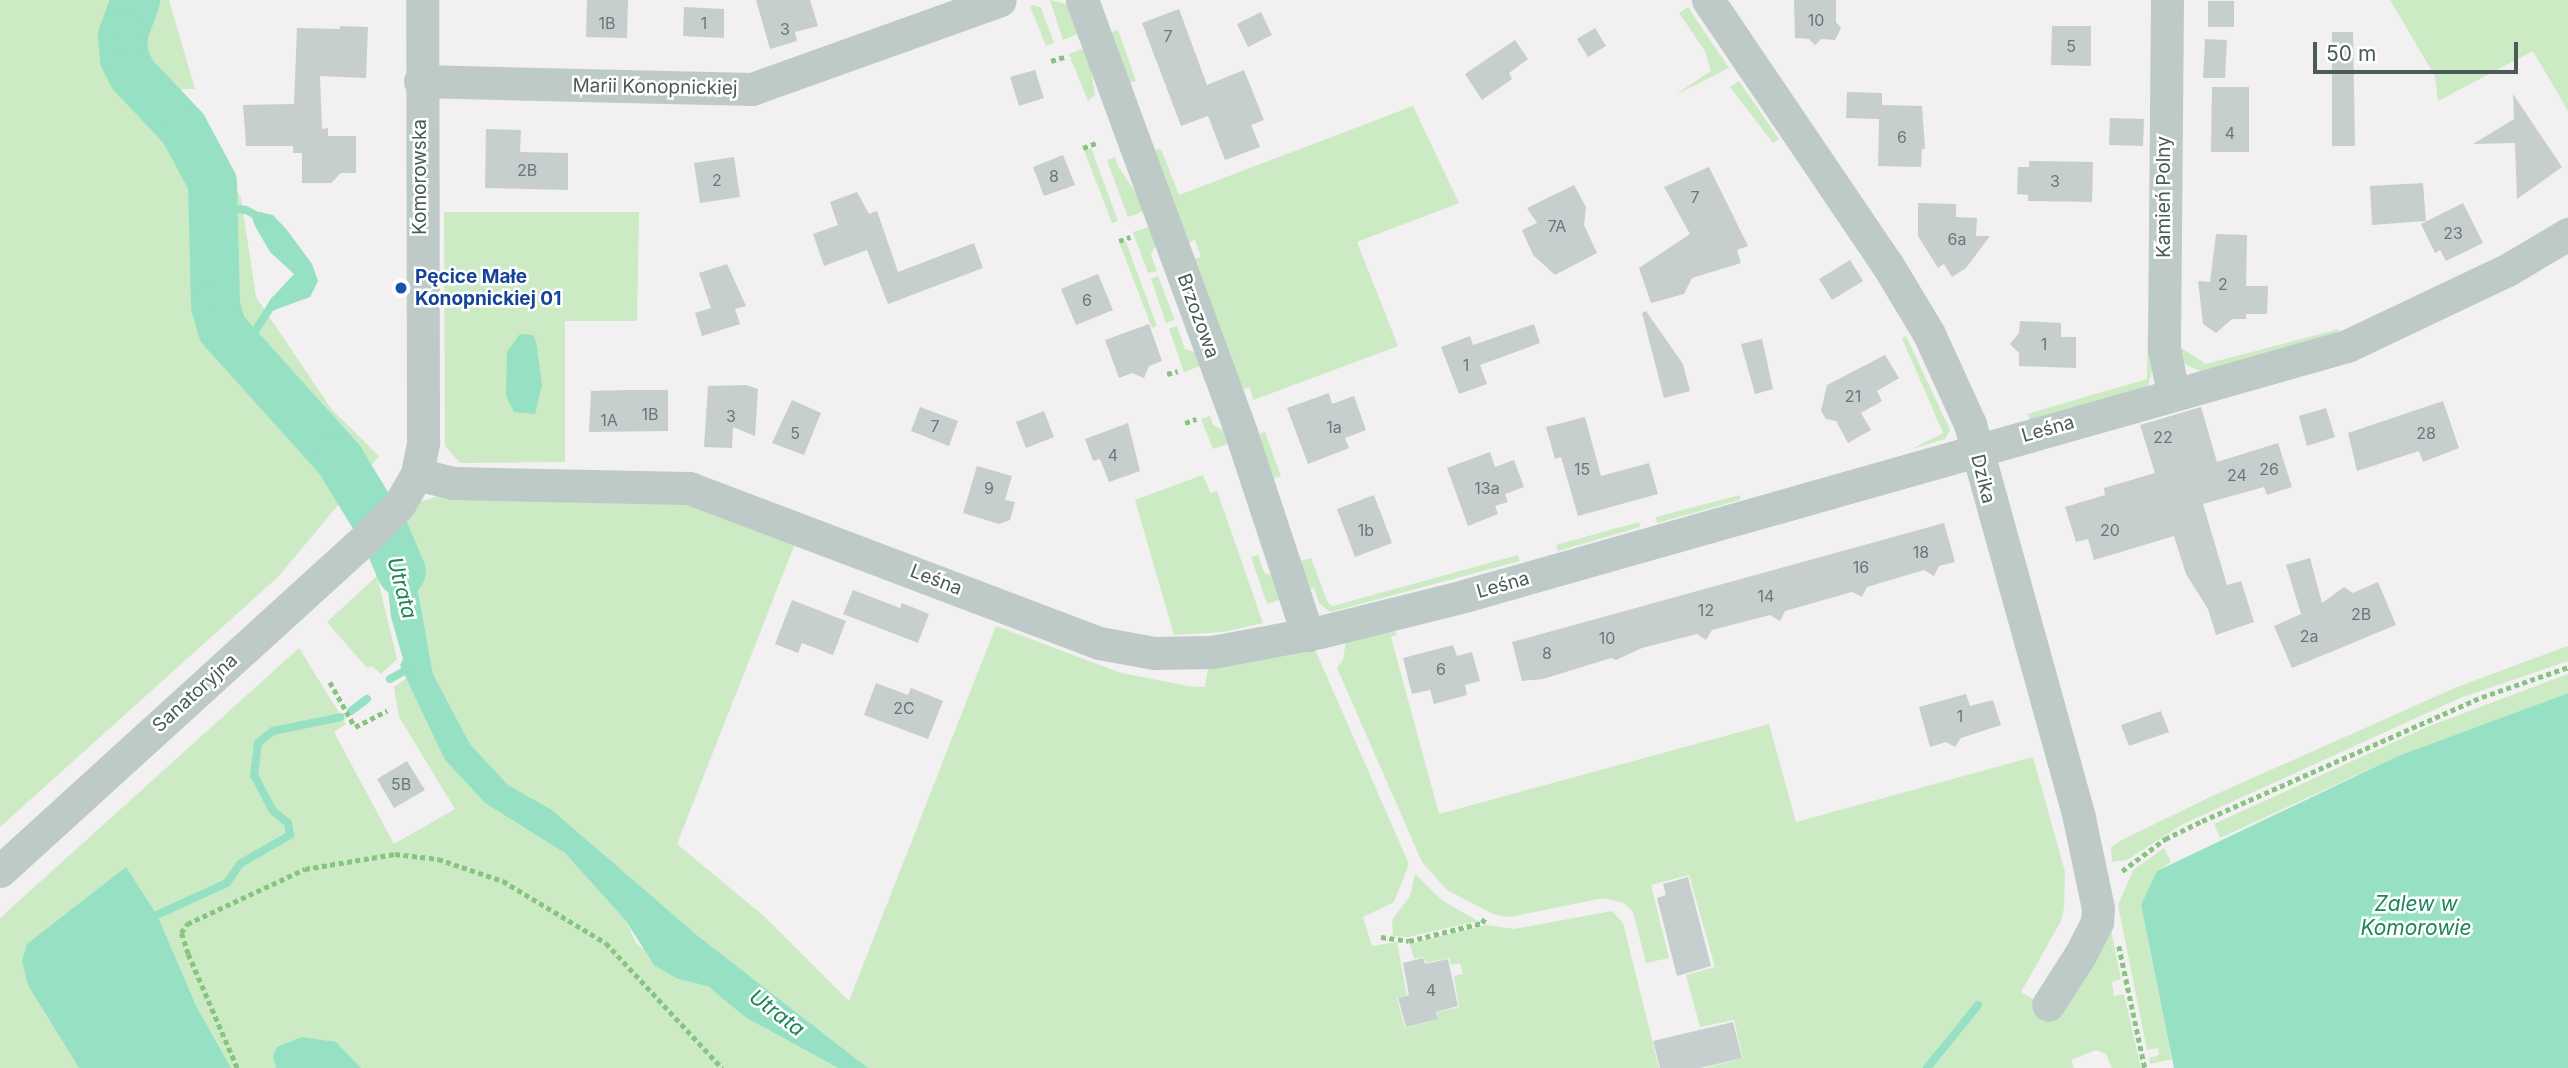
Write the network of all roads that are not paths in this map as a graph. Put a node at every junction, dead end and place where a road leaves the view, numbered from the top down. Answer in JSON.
{"nodes":[{"id":1,"x":422,"y":0,"type":"edge"},
{"id":2,"x":1000,"y":0,"type":"edge"},
{"id":3,"x":1082,"y":0,"type":"edge"},
{"id":4,"x":1708,"y":0,"type":"edge"},
{"id":5,"x":2166,"y":0,"type":"edge"},
{"id":6,"x":420,"y":81,"type":"junction"},
{"id":7,"x":2568,"y":234,"type":"edge"},
{"id":8,"x":2173,"y":393,"type":"junction"},
{"id":9,"x":1975,"y":450,"type":"junction"},
{"id":10,"x":417,"y":474,"type":"junction"},
{"id":11,"x":380,"y":524,"type":"joint"},
{"id":12,"x":1308,"y":635,"type":"junction"},
{"id":13,"x":0,"y":872,"type":"edge"},
{"id":14,"x":2048,"y":1005,"type":"dead end"}],
"edges":[{"from":1,"to":6,"type":"street","name":"Komorowska"},
{"from":2,"to":6,"type":"street","name":"Marii Konopnickiej"},
{"from":3,"to":12,"type":"street","name":"Brzozowa"},
{"from":4,"to":9,"type":"street","name":"Dzika"},
{"from":5,"to":8,"type":"street","name":"Kamień Polny"},
{"from":6,"to":10,"type":"street","name":"Komorowska"},
{"from":7,"to":8,"type":"street","name":"Leśna"},
{"from":8,"to":9,"type":"street","name":"Leśna"},
{"from":9,"to":12,"type":"street","name":"Leśna"},
{"from":9,"to":14,"type":"street","name":"Dzika"},
{"from":10,"to":11,"type":"street","name":"Komorowska"},
{"from":10,"to":12,"type":"street","name":"Leśna"},
{"from":11,"to":13,"type":"street","name":"Sanatoryjna"}]}
